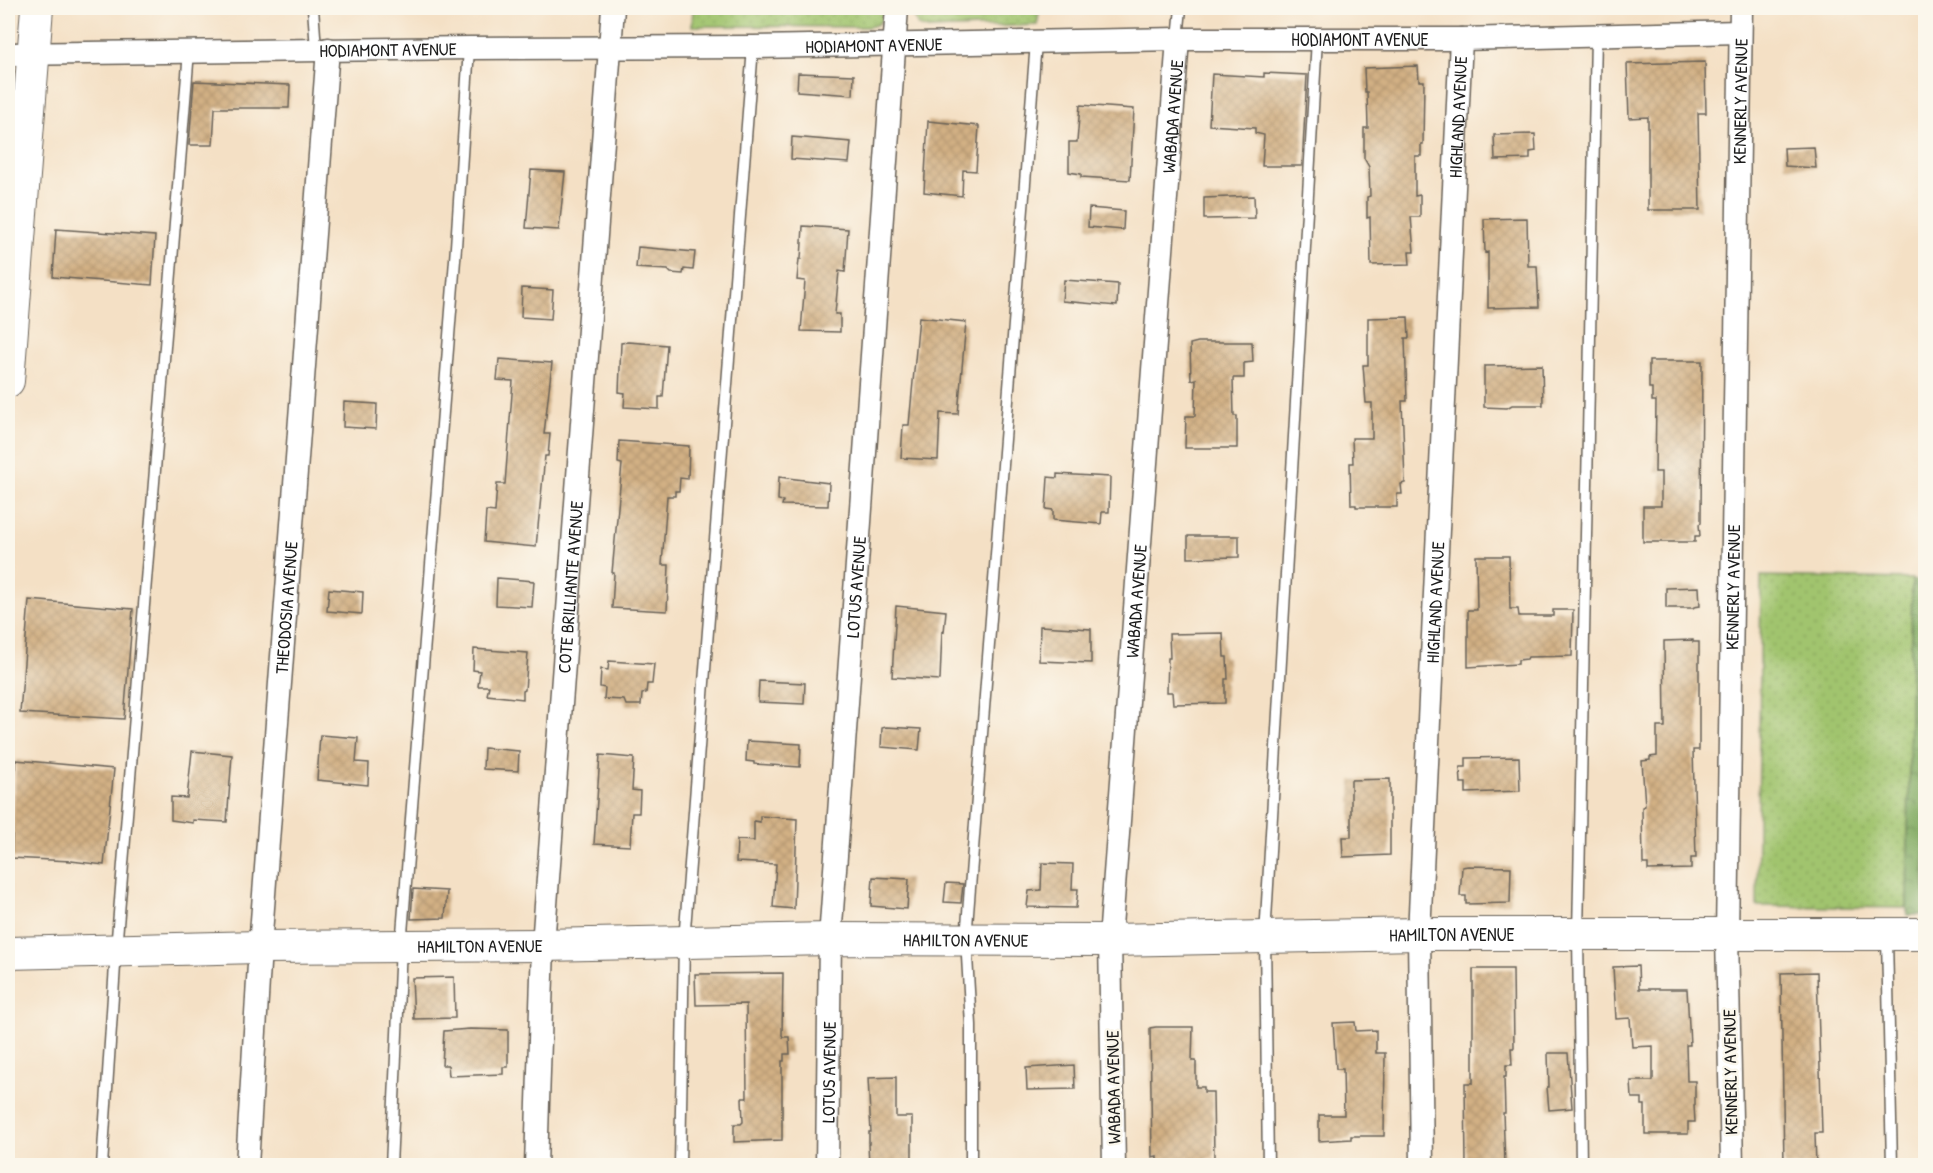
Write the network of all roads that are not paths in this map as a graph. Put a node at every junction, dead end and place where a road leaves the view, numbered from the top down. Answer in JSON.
{"nodes":[{"id":1,"x":37,"y":8,"type":"edge"},
{"id":2,"x":313,"y":8,"type":"edge"},
{"id":3,"x":613,"y":8,"type":"edge"},
{"id":4,"x":897,"y":8,"type":"edge"},
{"id":5,"x":1181,"y":8,"type":"edge"},
{"id":6,"x":1741,"y":8,"type":"edge"},
{"id":7,"x":1740,"y":32,"type":"junction"},
{"id":8,"x":1596,"y":36,"type":"junction"},
{"id":9,"x":1178,"y":39,"type":"junction"},
{"id":10,"x":1317,"y":39,"type":"junction"},
{"id":11,"x":1461,"y":39,"type":"junction"},
{"id":12,"x":1036,"y":42,"type":"junction"},
{"id":13,"x":895,"y":44,"type":"junction"},
{"id":14,"x":611,"y":47,"type":"junction"},
{"id":15,"x":753,"y":47,"type":"junction"},
{"id":16,"x":469,"y":48,"type":"junction"},
{"id":17,"x":322,"y":49,"type":"junction"},
{"id":18,"x":189,"y":51,"type":"junction"},
{"id":19,"x":21,"y":54,"type":"edge"},
{"id":20,"x":8,"y":381,"type":"edge"},
{"id":21,"x":1419,"y":933,"type":"junction"},
{"id":22,"x":1578,"y":934,"type":"junction"},
{"id":23,"x":1886,"y":934,"type":"junction"},
{"id":24,"x":1926,"y":934,"type":"edge"},
{"id":25,"x":1727,"y":935,"type":"junction"},
{"id":26,"x":1265,"y":936,"type":"junction"},
{"id":27,"x":830,"y":939,"type":"junction"},
{"id":28,"x":966,"y":939,"type":"junction"},
{"id":29,"x":1110,"y":940,"type":"junction"},
{"id":30,"x":684,"y":942,"type":"junction"},
{"id":31,"x":543,"y":945,"type":"junction"},
{"id":32,"x":400,"y":946,"type":"junction"},
{"id":33,"x":260,"y":947,"type":"junction"},
{"id":34,"x":116,"y":951,"type":"junction"},
{"id":35,"x":8,"y":953,"type":"edge"},
{"id":36,"x":102,"y":1166,"type":"edge"},
{"id":37,"x":247,"y":1166,"type":"edge"},
{"id":38,"x":391,"y":1166,"type":"edge"},
{"id":39,"x":536,"y":1166,"type":"edge"},
{"id":40,"x":680,"y":1166,"type":"edge"},
{"id":41,"x":827,"y":1166,"type":"edge"},
{"id":42,"x":971,"y":1166,"type":"edge"},
{"id":43,"x":1114,"y":1166,"type":"edge"},
{"id":44,"x":1269,"y":1166,"type":"edge"},
{"id":45,"x":1422,"y":1166,"type":"edge"},
{"id":46,"x":1581,"y":1166,"type":"edge"},
{"id":47,"x":1732,"y":1166,"type":"edge"},
{"id":48,"x":1892,"y":1166,"type":"edge"}],
"edges":[{"from":1,"to":19,"type":"street"},
{"from":2,"to":17,"type":"lane"},
{"from":3,"to":14,"type":"street","name":"COTE BRILLIANTE AVENUE"},
{"from":4,"to":13,"type":"street","name":"LOTUS AVENUE"},
{"from":5,"to":9,"type":"lane"},
{"from":6,"to":7,"type":"street","name":"KENNERLY AVENUE"},
{"from":7,"to":8,"type":"street","name":"HODIAMONT AVENUE"},
{"from":7,"to":25,"type":"street","name":"KENNERLY AVENUE"},
{"from":8,"to":11,"type":"street","name":"HODIAMONT AVENUE"},
{"from":8,"to":22,"type":"lane"},
{"from":9,"to":10,"type":"street","name":"HODIAMONT AVENUE"},
{"from":9,"to":12,"type":"street","name":"HODIAMONT AVENUE"},
{"from":9,"to":29,"type":"street","name":"WABADA AVENUE"},
{"from":10,"to":11,"type":"street","name":"HODIAMONT AVENUE"},
{"from":10,"to":26,"type":"lane"},
{"from":11,"to":21,"type":"street","name":"HIGHLAND AVENUE"},
{"from":12,"to":13,"type":"street","name":"HODIAMONT AVENUE"},
{"from":12,"to":28,"type":"lane"},
{"from":13,"to":15,"type":"street","name":"HODIAMONT AVENUE"},
{"from":13,"to":27,"type":"street","name":"LOTUS AVENUE"},
{"from":14,"to":15,"type":"street","name":"HODIAMONT AVENUE"},
{"from":14,"to":16,"type":"street","name":"HODIAMONT AVENUE"},
{"from":14,"to":31,"type":"street","name":"COTE BRILLIANTE AVENUE"},
{"from":15,"to":30,"type":"lane"},
{"from":16,"to":17,"type":"street","name":"HODIAMONT AVENUE"},
{"from":16,"to":32,"type":"lane"},
{"from":17,"to":18,"type":"street","name":"HODIAMONT AVENUE"},
{"from":17,"to":33,"type":"street","name":"THEODOSIA AVENUE"},
{"from":18,"to":19,"type":"street","name":"HODIAMONT AVENUE"},
{"from":18,"to":34,"type":"lane"},
{"from":19,"to":20,"type":"street"},
{"from":21,"to":22,"type":"street","name":"HAMILTON AVENUE"},
{"from":21,"to":26,"type":"street","name":"HAMILTON AVENUE"},
{"from":21,"to":45,"type":"street","name":"HIGHLAND AVENUE"},
{"from":22,"to":25,"type":"street","name":"HAMILTON AVENUE"},
{"from":22,"to":46,"type":"lane"},
{"from":23,"to":24,"type":"street","name":"HAMILTON AVENUE"},
{"from":23,"to":25,"type":"street","name":"HAMILTON AVENUE"},
{"from":23,"to":48,"type":"lane"},
{"from":25,"to":47,"type":"street","name":"KENNERLY AVENUE"},
{"from":26,"to":29,"type":"street","name":"HAMILTON AVENUE"},
{"from":26,"to":44,"type":"lane"},
{"from":27,"to":28,"type":"street","name":"HAMILTON AVENUE"},
{"from":27,"to":30,"type":"street","name":"HAMILTON AVENUE"},
{"from":27,"to":41,"type":"street","name":"LOTUS AVENUE"},
{"from":28,"to":29,"type":"street","name":"HAMILTON AVENUE"},
{"from":28,"to":42,"type":"lane"},
{"from":29,"to":43,"type":"street","name":"WABADA AVENUE"},
{"from":30,"to":31,"type":"street","name":"HAMILTON AVENUE"},
{"from":30,"to":40,"type":"lane"},
{"from":31,"to":32,"type":"street","name":"HAMILTON AVENUE"},
{"from":31,"to":39,"type":"street","name":"COTE BRILLIANTE AVENUE"},
{"from":32,"to":33,"type":"street","name":"HAMILTON AVENUE"},
{"from":32,"to":38,"type":"lane"},
{"from":33,"to":34,"type":"street","name":"HAMILTON AVENUE"},
{"from":33,"to":37,"type":"street","name":"THEODOSIA AVENUE"},
{"from":34,"to":35,"type":"street","name":"HAMILTON AVENUE"},
{"from":34,"to":36,"type":"lane"}]}
